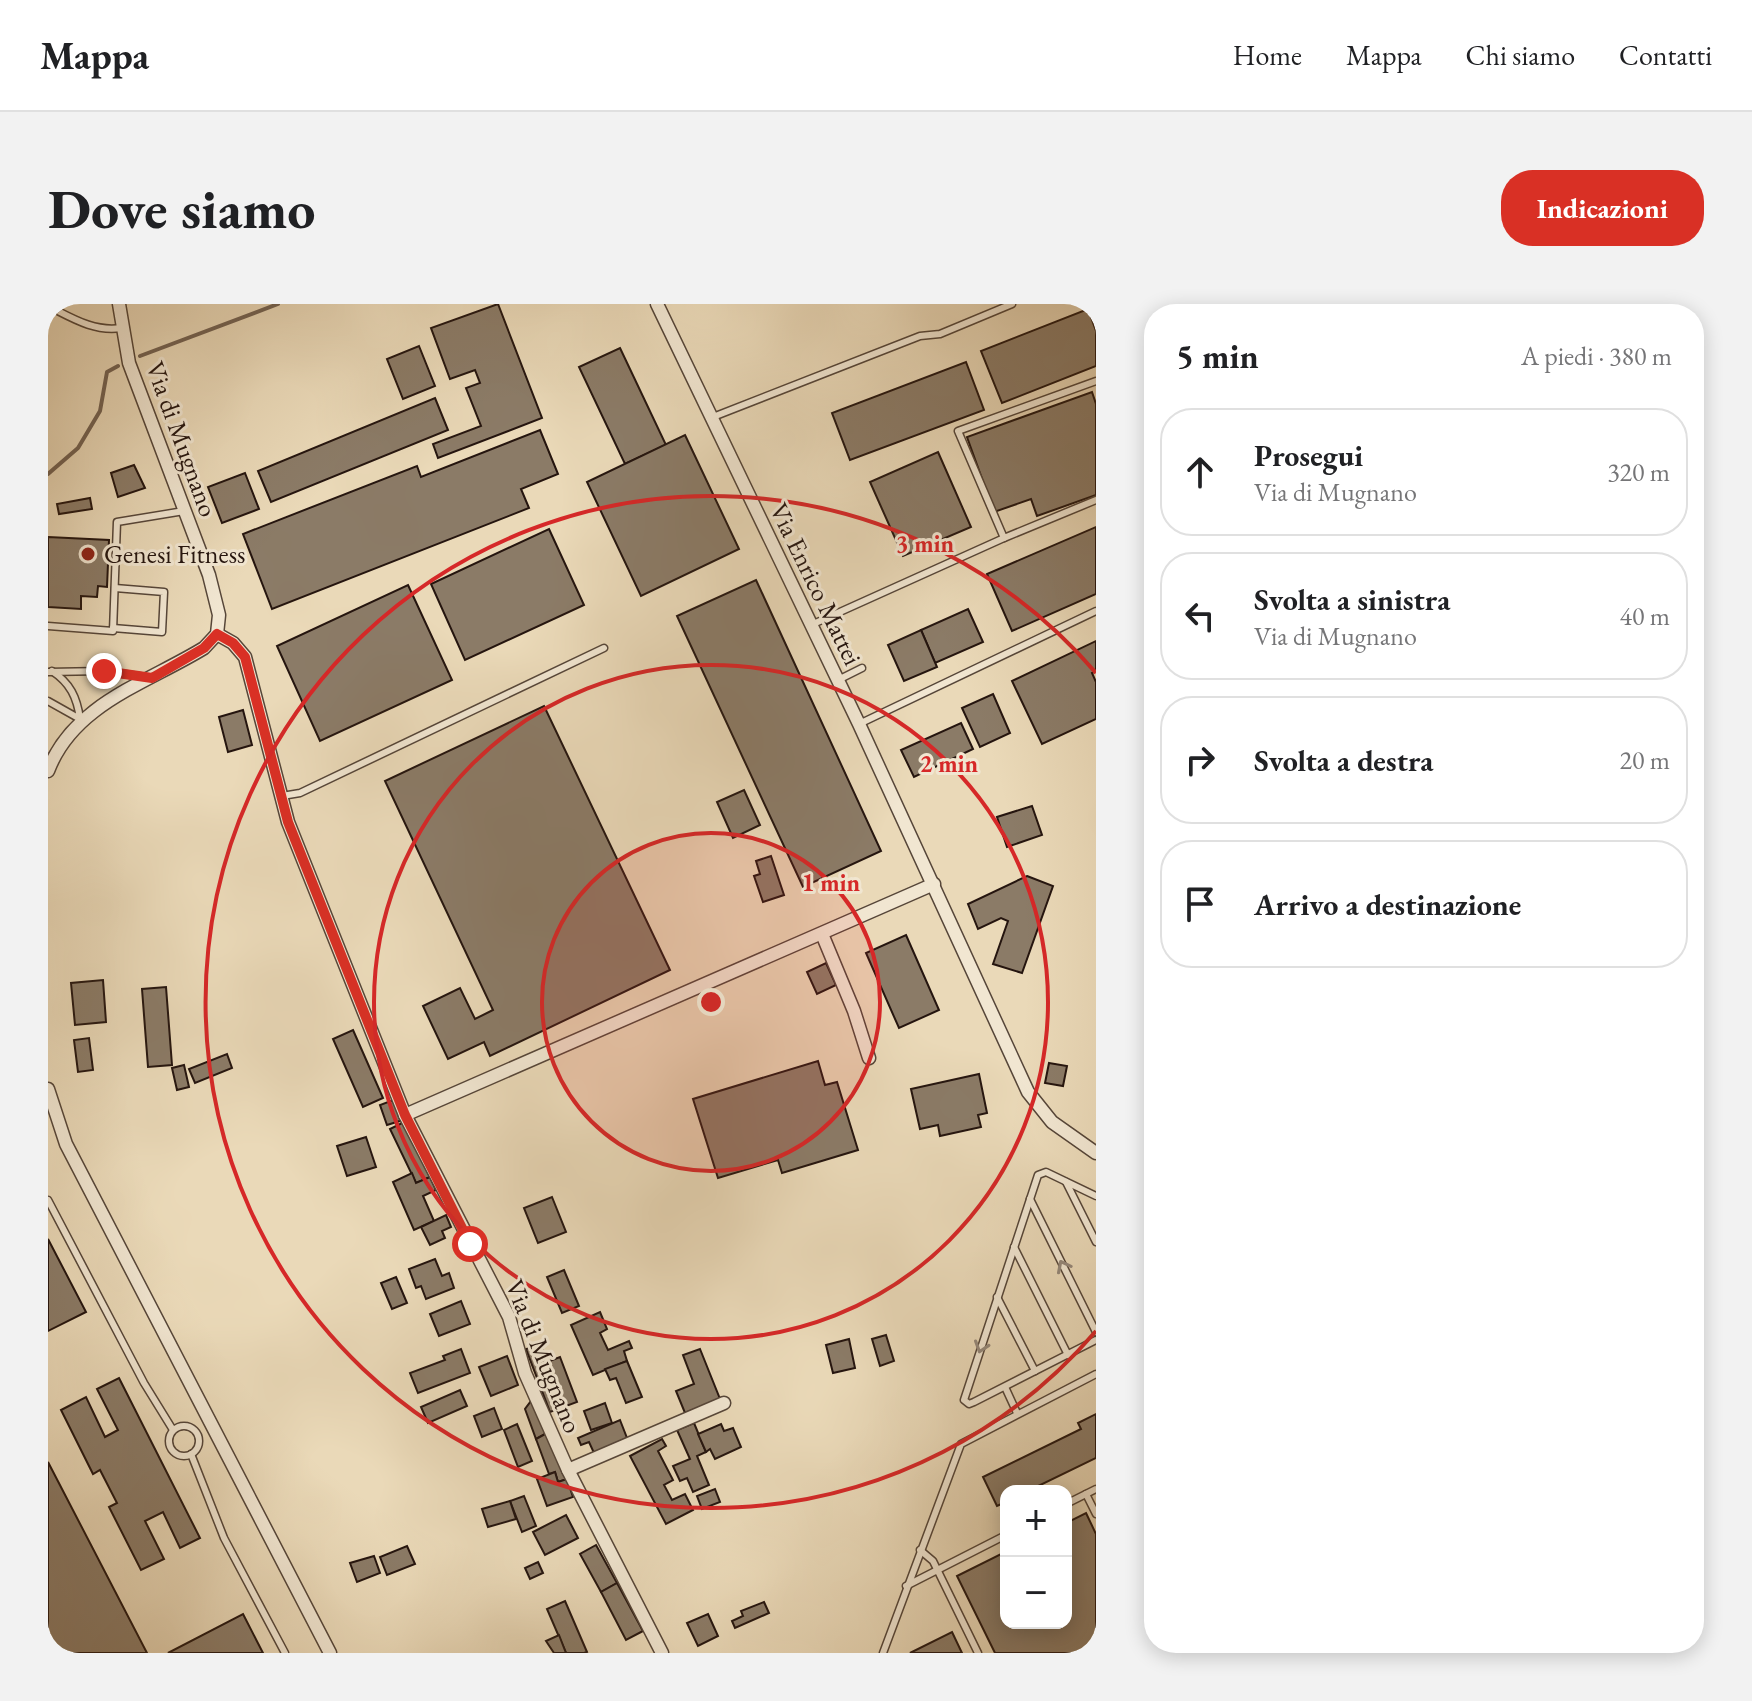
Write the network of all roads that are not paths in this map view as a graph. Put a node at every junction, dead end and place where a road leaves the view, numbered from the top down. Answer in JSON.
{"nodes":[{"id":1,"x":119,"y":304,"type":"edge"},
{"id":2,"x":657,"y":304,"type":"edge"},
{"id":3,"x":1012,"y":304,"type":"edge"},
{"id":4,"x":48,"y":306,"type":"edge"},
{"id":5,"x":121,"y":328,"type":"junction"},
{"id":6,"x":1096,"y":381,"type":"edge"},
{"id":7,"x":711,"y":417,"type":"junction"},
{"id":8,"x":1096,"y":500,"type":"edge"},
{"id":9,"x":184,"y":511,"type":"junction"},
{"id":10,"x":1004,"y":538,"type":"junction"},
{"id":11,"x":115,"y":588,"type":"junction"},
{"id":12,"x":1096,"y":611,"type":"edge"},
{"id":13,"x":811,"y":625,"type":"junction"},
{"id":14,"x":48,"y":626,"type":"edge"},
{"id":15,"x":113,"y":628,"type":"junction"},
{"id":16,"x":217,"y":634,"type":"junction"},
{"id":17,"x":604,"y":648,"type":"dead end"},
{"id":18,"x":862,"y":668,"type":"dead end"},
{"id":19,"x":50,"y":671,"type":"edge"},
{"id":20,"x":152,"y":678,"type":"junction"},
{"id":21,"x":838,"y":680,"type":"junction"},
{"id":22,"x":48,"y":701,"type":"edge"},
{"id":23,"x":80,"y":719,"type":"junction"},
{"id":24,"x":859,"y":724,"type":"junction"},
{"id":25,"x":48,"y":771,"type":"edge"},
{"id":26,"x":282,"y":796,"type":"junction"},
{"id":27,"x":934,"y":884,"type":"junction"},
{"id":28,"x":822,"y":934,"type":"junction"},
{"id":29,"x":869,"y":1058,"type":"dead end"},
{"id":30,"x":48,"y":1089,"type":"edge"},
{"id":31,"x":405,"y":1115,"type":"junction"},
{"id":32,"x":1096,"y":1153,"type":"edge"},
{"id":33,"x":1066,"y":1182,"type":"junction"},
{"id":34,"x":1096,"y":1196,"type":"edge"},
{"id":35,"x":1030,"y":1199,"type":"junction"},
{"id":36,"x":48,"y":1200,"type":"edge"},
{"id":37,"x":1096,"y":1242,"type":"edge"},
{"id":38,"x":1014,"y":1246,"type":"junction"},
{"id":39,"x":997,"y":1297,"type":"junction"},
{"id":40,"x":1096,"y":1332,"type":"edge"},
{"id":41,"x":1096,"y":1340,"type":"edge"},
{"id":42,"x":1068,"y":1355,"type":"junction"},
{"id":43,"x":1035,"y":1371,"type":"junction"},
{"id":44,"x":1096,"y":1374,"type":"edge"},
{"id":45,"x":1005,"y":1387,"type":"junction"},
{"id":46,"x":724,"y":1403,"type":"dead end"},
{"id":47,"x":1017,"y":1413,"type":"junction"},
{"id":48,"x":173,"y":1430,"type":"junction"},
{"id":49,"x":191,"y":1454,"type":"junction"},
{"id":50,"x":568,"y":1470,"type":"junction"},
{"id":51,"x":1096,"y":1489,"type":"edge"},
{"id":52,"x":1086,"y":1494,"type":"junction"},
{"id":53,"x":1072,"y":1501,"type":"edge"},
{"id":54,"x":1096,"y":1514,"type":"edge"},
{"id":55,"x":1000,"y":1538,"type":"edge"},
{"id":56,"x":920,"y":1550,"type":"junction"},
{"id":57,"x":938,"y":1570,"type":"junction"},
{"id":58,"x":906,"y":1586,"type":"junction"},
{"id":59,"x":285,"y":1653,"type":"edge"},
{"id":60,"x":330,"y":1653,"type":"edge"},
{"id":61,"x":662,"y":1653,"type":"edge"},
{"id":62,"x":883,"y":1653,"type":"edge"},
{"id":63,"x":978,"y":1653,"type":"edge"}],
"edges":[{"from":1,"to":5,"type":"street","name":"Via di Mugnano"},
{"from":2,"to":7,"type":"street","name":"Via Enrico Mattei"},
{"from":3,"to":7,"type":"lane"},
{"from":4,"to":5,"type":"lane"},
{"from":5,"to":9,"type":"street","name":"Via di Mugnano"},
{"from":6,"to":10,"type":"lane"},
{"from":7,"to":13,"type":"street","name":"Via Enrico Mattei"},
{"from":8,"to":10,"type":"lane"},
{"from":9,"to":11,"type":"lane"},
{"from":9,"to":16,"type":"street","name":"Via di Mugnano"},
{"from":10,"to":13,"type":"lane"},
{"from":11,"to":15,"type":"lane"},
{"from":11,"to":15,"type":"lane"},
{"from":12,"to":24,"type":"lane"},
{"from":13,"to":21,"type":"street","name":"Via Enrico Mattei"},
{"from":14,"to":15,"type":"lane"},
{"from":16,"to":20,"type":"street"},
{"from":16,"to":26,"type":"street","name":"Via di Mugnano"},
{"from":17,"to":26,"type":"lane"},
{"from":18,"to":21,"type":"lane"},
{"from":19,"to":20,"type":"lane"},
{"from":19,"to":23,"type":"lane"},
{"from":20,"to":23,"type":"street"},
{"from":21,"to":24,"type":"street","name":"Via Enrico Mattei"},
{"from":22,"to":23,"type":"lane"},
{"from":23,"to":25,"type":"street"},
{"from":24,"to":27,"type":"street","name":"Via Enrico Mattei"},
{"from":26,"to":31,"type":"street","name":"Via di Mugnano"},
{"from":27,"to":28,"type":"street"},
{"from":27,"to":32,"type":"street","name":"Via Enrico Mattei"},
{"from":28,"to":29,"type":"street"},
{"from":28,"to":31,"type":"street"},
{"from":30,"to":60,"type":"street"},
{"from":31,"to":50,"type":"street","name":"Via di Mugnano"},
{"from":33,"to":34,"type":"lane"},
{"from":33,"to":35,"type":"lane"},
{"from":33,"to":37,"type":"lane"},
{"from":35,"to":38,"type":"lane"},
{"from":40,"to":35,"type":"lane","one_way":true},
{"from":36,"to":48,"type":"lane"},
{"from":38,"to":39,"type":"lane"},
{"from":38,"to":42,"type":"lane"},
{"from":39,"to":43,"type":"lane"},
{"from":39,"to":45,"type":"lane","one_way":true},
{"from":41,"to":42,"type":"lane"},
{"from":42,"to":43,"type":"lane"},
{"from":43,"to":45,"type":"lane"},
{"from":44,"to":47,"type":"lane"},
{"from":45,"to":47,"type":"lane"},
{"from":46,"to":50,"type":"street"},
{"from":47,"to":56,"type":"lane"},
{"from":48,"to":49,"type":"lane"},
{"from":48,"to":49,"type":"lane"},
{"from":49,"to":59,"type":"lane"},
{"from":50,"to":61,"type":"street","name":"Via di Mugnano"},
{"from":51,"to":52,"type":"lane"},
{"from":52,"to":53,"type":"lane"},
{"from":52,"to":54,"type":"lane"},
{"from":55,"to":57,"type":"lane"},
{"from":56,"to":57,"type":"lane"},
{"from":56,"to":58,"type":"lane"},
{"from":57,"to":58,"type":"lane"},
{"from":57,"to":63,"type":"lane"},
{"from":58,"to":62,"type":"lane"}]}
